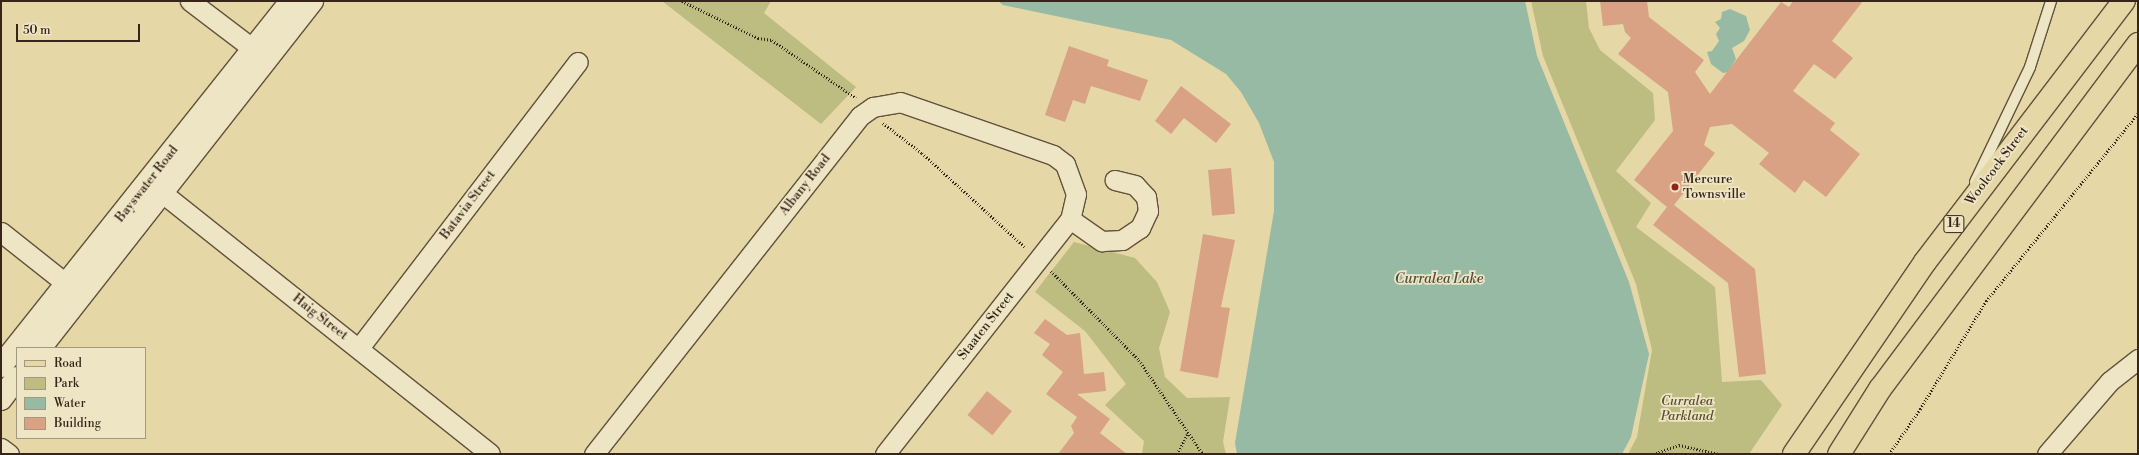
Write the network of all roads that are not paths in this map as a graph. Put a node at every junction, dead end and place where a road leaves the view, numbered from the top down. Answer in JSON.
{"nodes":[{"id":1,"x":190,"y":1,"type":"edge"},
{"id":2,"x":292,"y":1,"type":"edge"},
{"id":3,"x":312,"y":1,"type":"edge"},
{"id":4,"x":2051,"y":1,"type":"edge"},
{"id":5,"x":2124,"y":1,"type":"edge"},
{"id":6,"x":2138,"y":44,"type":"edge"},
{"id":7,"x":260,"y":54,"type":"junction"},
{"id":8,"x":578,"y":62,"type":"dead end"},
{"id":9,"x":1116,"y":180,"type":"dead end"},
{"id":10,"x":155,"y":187,"type":"junction"},
{"id":11,"x":1076,"y":194,"type":"joint"},
{"id":12,"x":1959,"y":216,"type":"junction"},
{"id":13,"x":1070,"y":219,"type":"junction"},
{"id":14,"x":1,"y":232,"type":"edge"},
{"id":15,"x":74,"y":290,"type":"junction"},
{"id":16,"x":19,"y":347,"type":"edge"},
{"id":17,"x":41,"y":347,"type":"edge"},
{"id":18,"x":359,"y":348,"type":"junction"},
{"id":19,"x":16,"y":350,"type":"edge"},
{"id":20,"x":2138,"y":359,"type":"edge"},
{"id":21,"x":1,"y":366,"type":"edge"},
{"id":22,"x":16,"y":379,"type":"edge"},
{"id":23,"x":1,"y":399,"type":"edge"},
{"id":24,"x":1,"y":448,"type":"edge"},
{"id":25,"x":9,"y":454,"type":"edge"},
{"id":26,"x":490,"y":454,"type":"edge"},
{"id":27,"x":594,"y":454,"type":"edge"},
{"id":28,"x":886,"y":454,"type":"edge"},
{"id":29,"x":1794,"y":454,"type":"edge"},
{"id":30,"x":1839,"y":454,"type":"edge"},
{"id":31,"x":2047,"y":454,"type":"edge"}],
"edges":[{"from":1,"to":7,"type":"street"},
{"from":2,"to":7,"type":"main road","name":"Bayswater Road"},
{"from":3,"to":7,"type":"main road","name":"Bayswater Road"},
{"from":4,"to":12,"type":"lane"},
{"from":5,"to":12,"type":"main road","name":"Woolcock Street","number":"14"},
{"from":6,"to":30,"type":"main road"},
{"from":7,"to":10,"type":"main road","name":"Bayswater Road"},
{"from":8,"to":18,"type":"street","name":"Batavia Street"},
{"from":9,"to":13,"type":"street"},
{"from":10,"to":15,"type":"main road","name":"Bayswater Road"},
{"from":10,"to":18,"type":"street","name":"Haig Street"},
{"from":11,"to":13,"type":"street","name":"Staaten Street"},
{"from":11,"to":27,"type":"street","name":"Albany Road"},
{"from":12,"to":29,"type":"main road","name":"Woolcock Street","number":"14"},
{"from":13,"to":28,"type":"street","name":"Staaten Street"},
{"from":14,"to":15,"type":"street"},
{"from":15,"to":16,"type":"main road","name":"Bayswater Road"},
{"from":15,"to":17,"type":"main road","name":"Bayswater Road"},
{"from":18,"to":26,"type":"street","name":"Haig Street"},
{"from":19,"to":21,"type":"main road","name":"Bayswater Road"},
{"from":20,"to":31,"type":"street"},
{"from":22,"to":23,"type":"main road"},
{"from":24,"to":25,"type":"street"}]}
